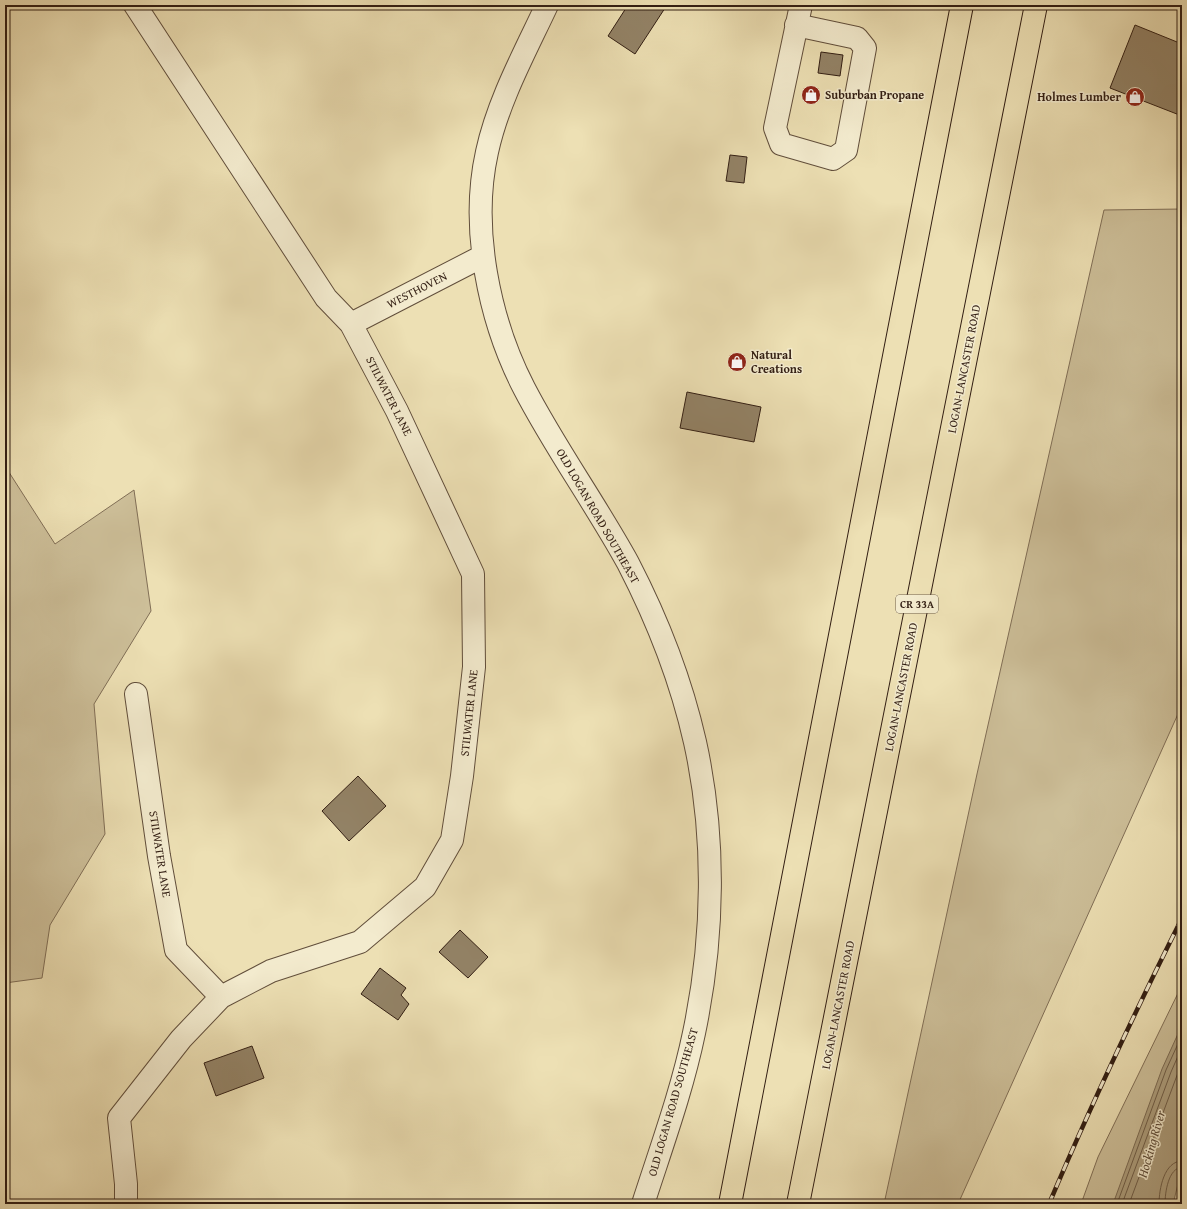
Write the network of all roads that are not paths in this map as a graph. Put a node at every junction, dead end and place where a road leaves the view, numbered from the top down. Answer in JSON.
{"nodes":[{"id":1,"x":135,"y":5,"type":"edge"},
{"id":2,"x":547,"y":5,"type":"edge"},
{"id":3,"x":962,"y":5,"type":"edge"},
{"id":4,"x":1036,"y":5,"type":"edge"},
{"id":5,"x":798,"y":15,"type":"edge"},
{"id":6,"x":483,"y":256,"type":"junction"},
{"id":7,"x":351,"y":324,"type":"junction"},
{"id":8,"x":136,"y":694,"type":"dead end"},
{"id":9,"x":221,"y":997,"type":"junction"},
{"id":10,"x":126,"y":1204,"type":"edge"},
{"id":11,"x":643,"y":1204,"type":"edge"},
{"id":12,"x":730,"y":1204,"type":"edge"},
{"id":13,"x":798,"y":1204,"type":"edge"}],
"edges":[{"from":1,"to":7,"type":"street","name":"STILWATER LANE"},
{"from":2,"to":6,"type":"street","name":"OLD LOGAN ROAD SOUTHEAST"},
{"from":3,"to":12,"type":"highway"},
{"from":4,"to":13,"type":"highway","name":"LOGAN-LANCASTER ROAD","number":"CR 33A"},
{"from":5,"to":5,"type":"street"},
{"from":6,"to":7,"type":"street","name":"WESTHOVEN"},
{"from":6,"to":11,"type":"street","name":"OLD LOGAN ROAD SOUTHEAST"},
{"from":7,"to":9,"type":"street","name":"STILWATER LANE"},
{"from":8,"to":9,"type":"street","name":"STILWATER LANE"},
{"from":9,"to":10,"type":"street","name":"STILWATER LANE"}]}
